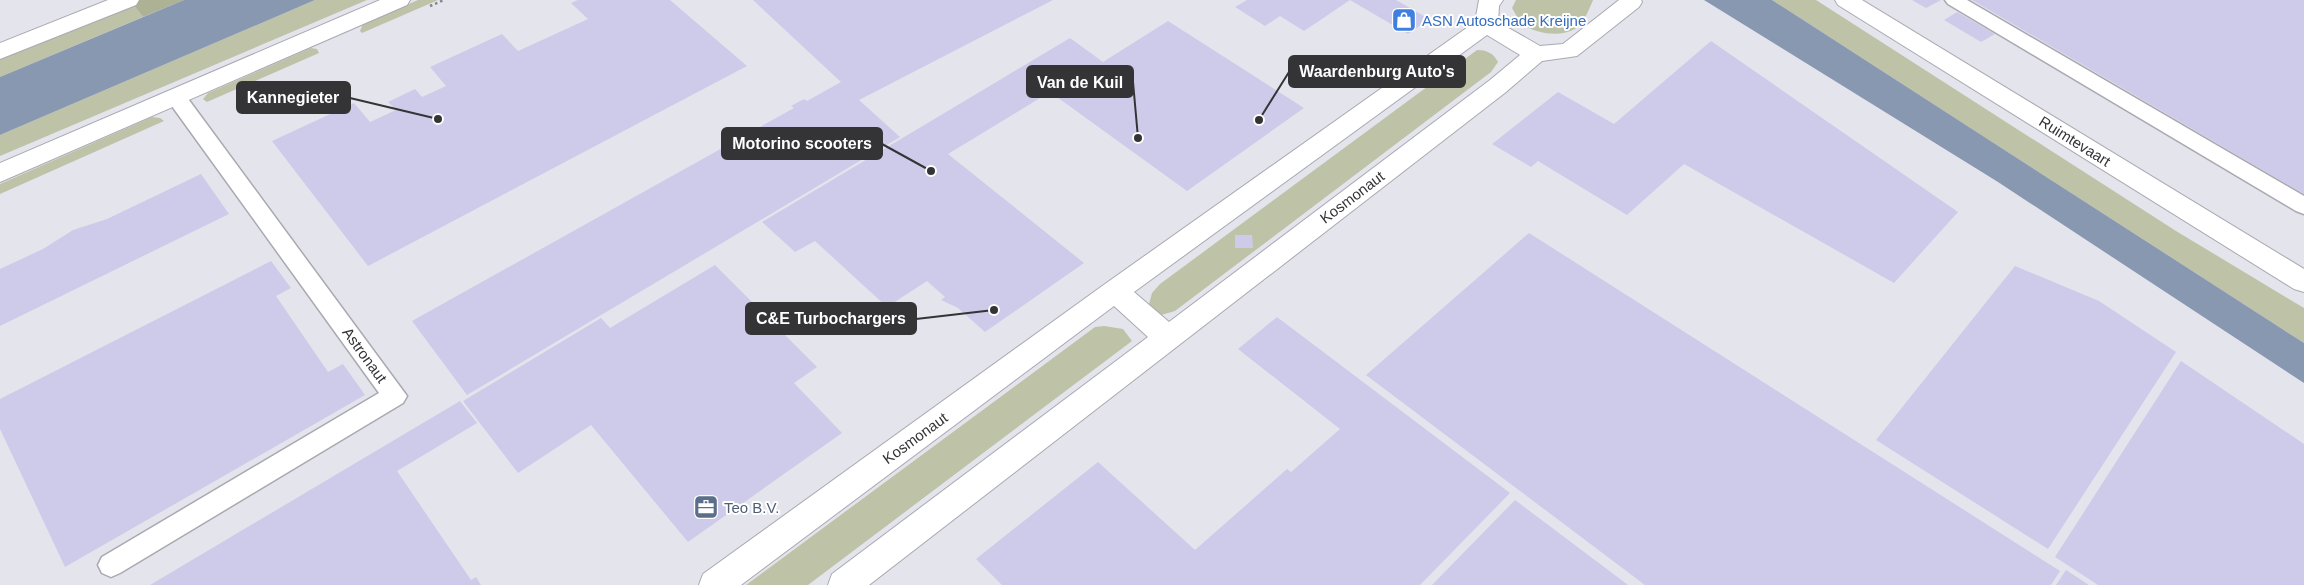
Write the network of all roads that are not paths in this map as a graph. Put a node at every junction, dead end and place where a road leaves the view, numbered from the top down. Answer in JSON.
{"nodes":[{"id":1,"x":128,"y":0,"type":"edge"},
{"id":2,"x":399,"y":0,"type":"edge"},
{"id":3,"x":1630,"y":0,"type":"edge"},
{"id":4,"x":1846,"y":0,"type":"edge"},
{"id":5,"x":1954,"y":0,"type":"edge"},
{"id":6,"x":1489,"y":12,"type":"edge"},
{"id":7,"x":0,"y":52,"type":"edge"},
{"id":8,"x":1536,"y":54,"type":"junction"},
{"id":9,"x":176,"y":97,"type":"junction"},
{"id":10,"x":0,"y":173,"type":"edge"},
{"id":11,"x":2304,"y":206,"type":"edge"},
{"id":12,"x":2304,"y":282,"type":"edge"},
{"id":13,"x":1115,"y":291,"type":"junction"},
{"id":14,"x":1166,"y":337,"type":"junction"},
{"id":15,"x":111,"y":565,"type":"dead end"},
{"id":16,"x":716,"y":585,"type":"edge"},
{"id":17,"x":844,"y":585,"type":"edge"}],
"edges":[{"from":1,"to":7,"type":"street"},
{"from":2,"to":9,"type":"street"},
{"from":3,"to":8,"type":"street"},
{"from":4,"to":12,"type":"street","name":"Ruimtevaart"},
{"from":5,"to":11,"type":"lane"},
{"from":6,"to":8,"type":"street","name":"Kosmonaut"},
{"from":6,"to":13,"type":"street","name":"Kosmonaut"},
{"from":8,"to":14,"type":"street","name":"Kosmonaut"},
{"from":9,"to":10,"type":"street"},
{"from":9,"to":15,"type":"lane","name":"Astronaut"},
{"from":13,"to":14,"type":"street"},
{"from":13,"to":16,"type":"street","name":"Kosmonaut"},
{"from":14,"to":17,"type":"street","name":"Kosmonaut"}]}
